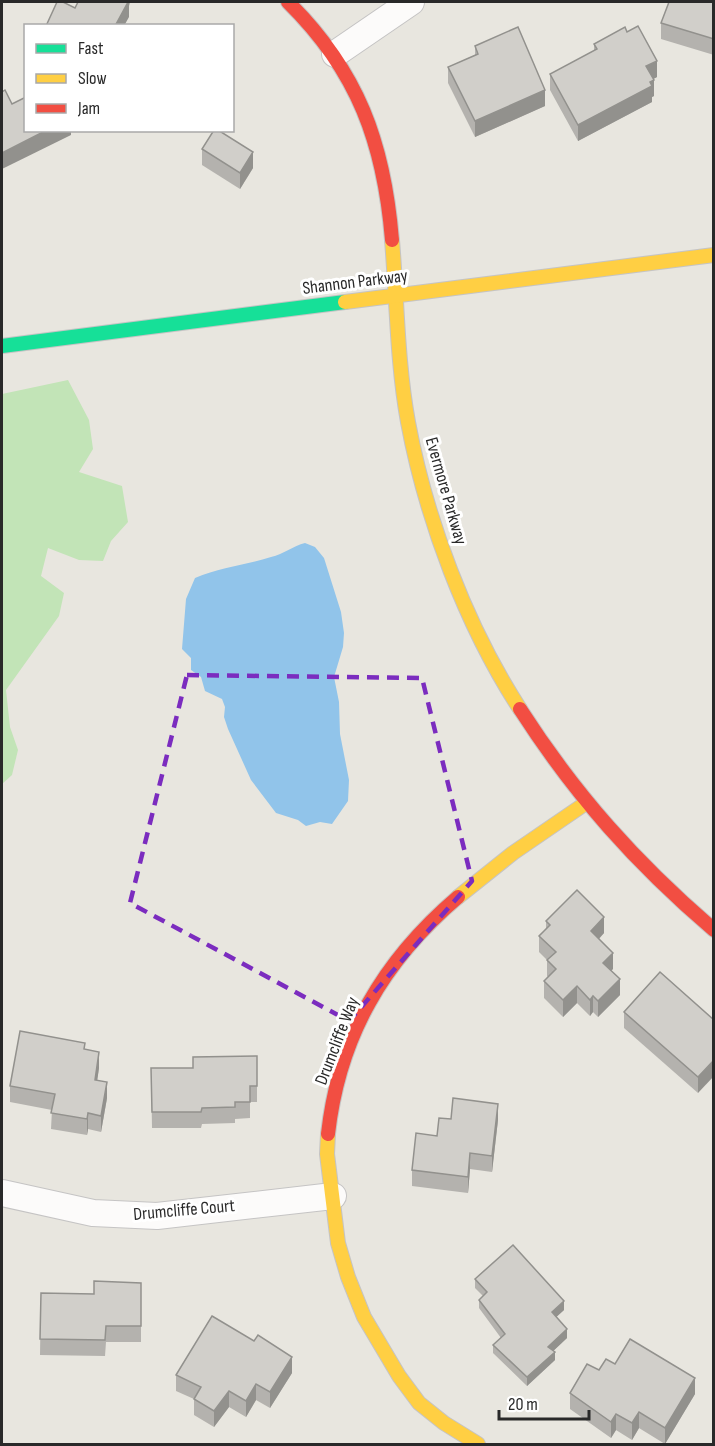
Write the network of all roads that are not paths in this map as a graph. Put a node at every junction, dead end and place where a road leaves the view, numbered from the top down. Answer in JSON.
{"nodes":[{"id":1,"x":288,"y":2,"type":"edge"},
{"id":2,"x":411,"y":2,"type":"edge"},
{"id":3,"x":335,"y":54,"type":"junction"},
{"id":4,"x":714,"y":255,"type":"edge"},
{"id":5,"x":396,"y":295,"type":"junction"},
{"id":6,"x":2,"y":346,"type":"edge"},
{"id":7,"x":586,"y":803,"type":"junction"},
{"id":8,"x":714,"y":930,"type":"edge"},
{"id":9,"x":2,"y":1193,"type":"edge"},
{"id":10,"x":333,"y":1196,"type":"junction"},
{"id":11,"x":478,"y":1444,"type":"edge"}],
"edges":[{"from":1,"to":3,"type":"street","name":"Evermore Parkway"},
{"from":2,"to":3,"type":"street"},
{"from":3,"to":5,"type":"street","name":"Evermore Parkway"},
{"from":4,"to":5,"type":"street","name":"Shannon Parkway"},
{"from":5,"to":6,"type":"street","name":"Shannon Parkway"},
{"from":5,"to":7,"type":"street","name":"Evermore Parkway"},
{"from":7,"to":8,"type":"street","name":"Evermore Parkway"},
{"from":7,"to":10,"type":"street","name":"Drumcliffe Way"},
{"from":9,"to":10,"type":"street","name":"Drumcliffe Court"},
{"from":10,"to":11,"type":"street","name":"Drumcliffe Way"}]}
